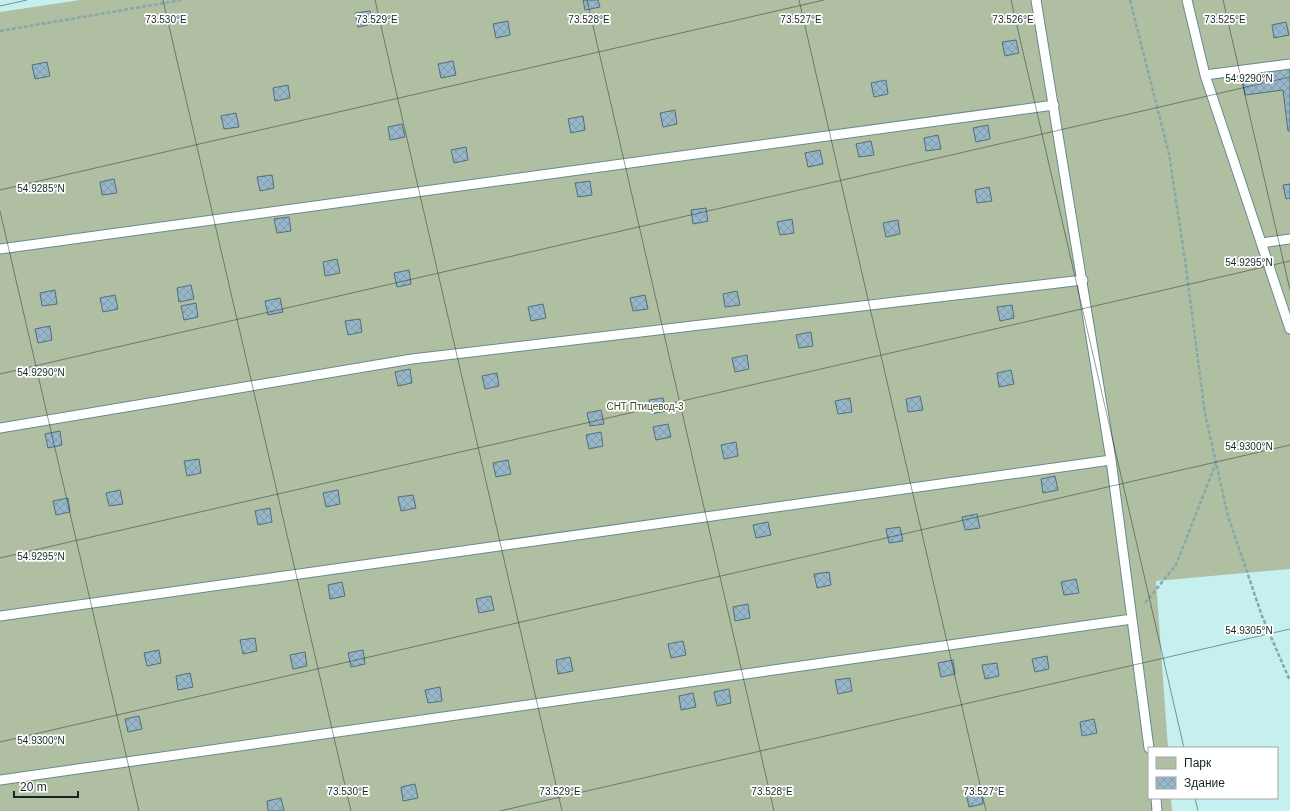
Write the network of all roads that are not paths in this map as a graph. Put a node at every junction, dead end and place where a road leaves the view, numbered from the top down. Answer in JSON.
{"nodes":[{"id":1,"x":1036,"y":0,"type":"edge"},
{"id":2,"x":1188,"y":0,"type":"edge"},
{"id":3,"x":1290,"y":64,"type":"edge"},
{"id":4,"x":1205,"y":75,"type":"junction"},
{"id":5,"x":1054,"y":105,"type":"junction"},
{"id":6,"x":1290,"y":239,"type":"edge"},
{"id":7,"x":1261,"y":243,"type":"junction"},
{"id":8,"x":0,"y":249,"type":"edge"},
{"id":9,"x":1082,"y":280,"type":"junction"},
{"id":10,"x":1290,"y":330,"type":"edge"},
{"id":11,"x":0,"y":428,"type":"edge"},
{"id":12,"x":1111,"y":460,"type":"junction"},
{"id":13,"x":0,"y":616,"type":"edge"},
{"id":14,"x":1132,"y":619,"type":"junction"},
{"id":15,"x":1149,"y":747,"type":"edge"},
{"id":16,"x":0,"y":780,"type":"edge"},
{"id":17,"x":1156,"y":799,"type":"edge"},
{"id":18,"x":1154,"y":811,"type":"edge"},
{"id":19,"x":1157,"y":811,"type":"edge"}],
"edges":[{"from":1,"to":5,"type":"lane"},
{"from":2,"to":4,"type":"lane"},
{"from":3,"to":4,"type":"lane"},
{"from":4,"to":7,"type":"lane"},
{"from":5,"to":8,"type":"lane"},
{"from":5,"to":9,"type":"lane"},
{"from":6,"to":7,"type":"lane"},
{"from":7,"to":10,"type":"lane"},
{"from":9,"to":11,"type":"lane"},
{"from":9,"to":12,"type":"lane"},
{"from":12,"to":13,"type":"lane"},
{"from":12,"to":14,"type":"lane"},
{"from":14,"to":15,"type":"lane"},
{"from":14,"to":16,"type":"lane"},
{"from":17,"to":19,"type":"lane"},
{"from":18,"to":19,"type":"lane"}]}
